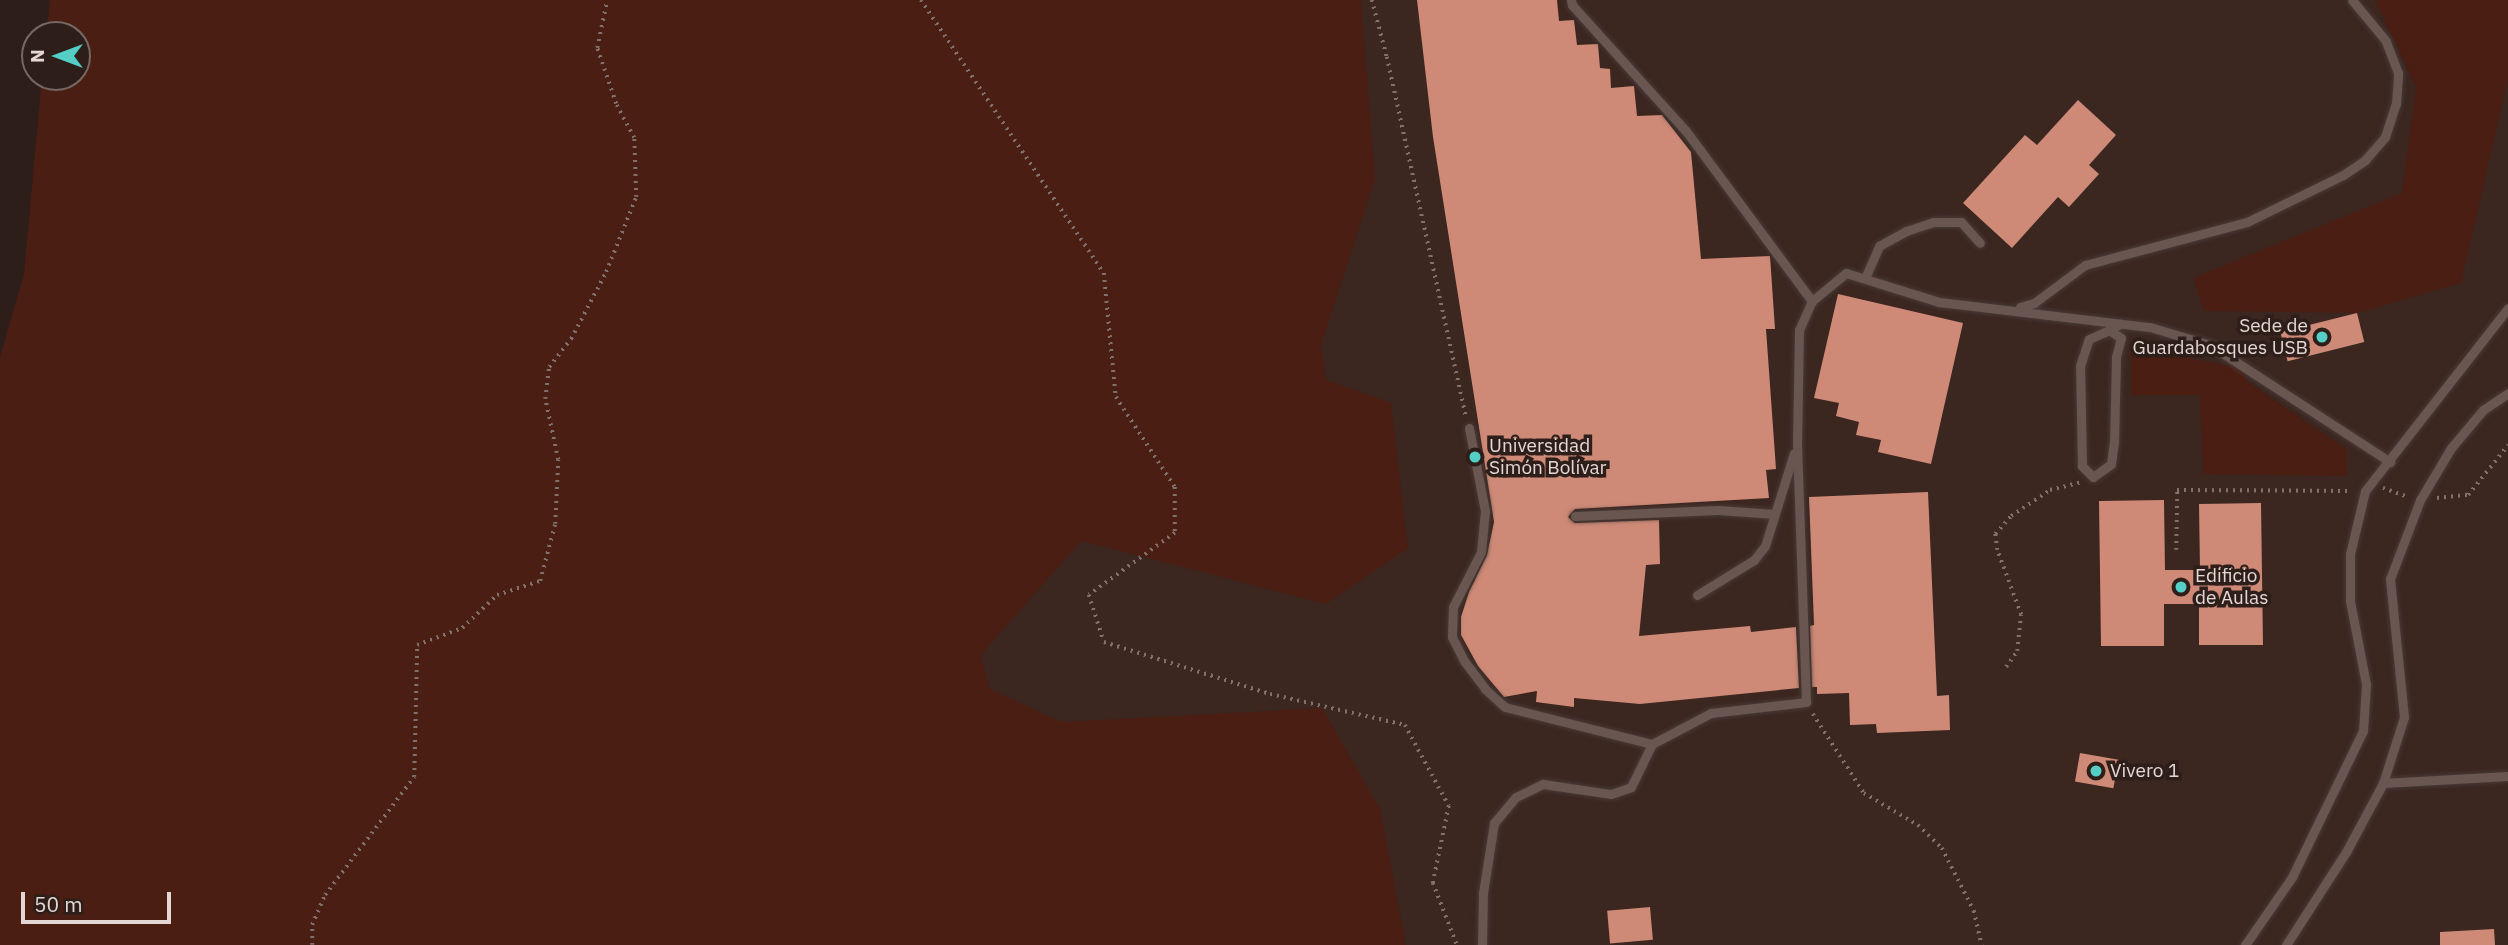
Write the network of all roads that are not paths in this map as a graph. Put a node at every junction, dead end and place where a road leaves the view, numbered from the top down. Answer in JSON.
{"nodes":[{"id":1,"x":1571,"y":0,"type":"edge"},
{"id":2,"x":2352,"y":0,"type":"edge"},
{"id":3,"x":1980,"y":243,"type":"dead end"},
{"id":4,"x":1865,"y":278,"type":"junction"},
{"id":5,"x":1812,"y":301,"type":"junction"},
{"id":6,"x":2508,"y":308,"type":"edge"},
{"id":7,"x":2015,"y":309,"type":"junction"},
{"id":8,"x":2122,"y":323,"type":"junction"},
{"id":9,"x":2109,"y":330,"type":"junction"},
{"id":10,"x":2508,"y":393,"type":"edge"},
{"id":11,"x":1469,"y":428,"type":"road end"},
{"id":12,"x":1797,"y":445,"type":"junction"},
{"id":13,"x":2390,"y":462,"type":"junction"},
{"id":14,"x":1775,"y":514,"type":"junction"},
{"id":15,"x":1576,"y":516,"type":"dead end"},
{"id":16,"x":1697,"y":595,"type":"dead end"},
{"id":17,"x":1652,"y":744,"type":"junction"},
{"id":18,"x":2508,"y":776,"type":"edge"},
{"id":19,"x":2383,"y":783,"type":"junction"},
{"id":20,"x":1482,"y":945,"type":"edge"},
{"id":21,"x":2245,"y":945,"type":"edge"},
{"id":22,"x":2286,"y":945,"type":"edge"}],
"edges":[{"from":1,"to":5,"type":"lane"},
{"from":2,"to":7,"type":"lane"},
{"from":3,"to":4,"type":"lane"},
{"from":4,"to":5,"type":"lane"},
{"from":4,"to":7,"type":"lane"},
{"from":5,"to":12,"type":"lane"},
{"from":6,"to":13,"type":"lane"},
{"from":7,"to":8,"type":"lane"},
{"from":8,"to":9,"type":"lane"},
{"from":8,"to":13,"type":"lane"},
{"from":9,"to":9,"type":"lane"},
{"from":10,"to":19,"type":"lane"},
{"from":11,"to":17,"type":"lane"},
{"from":12,"to":14,"type":"lane"},
{"from":12,"to":17,"type":"lane"},
{"from":13,"to":21,"type":"lane"},
{"from":14,"to":15,"type":"lane"},
{"from":14,"to":16,"type":"lane"},
{"from":17,"to":20,"type":"lane"},
{"from":18,"to":19,"type":"lane"},
{"from":19,"to":22,"type":"lane"}]}
